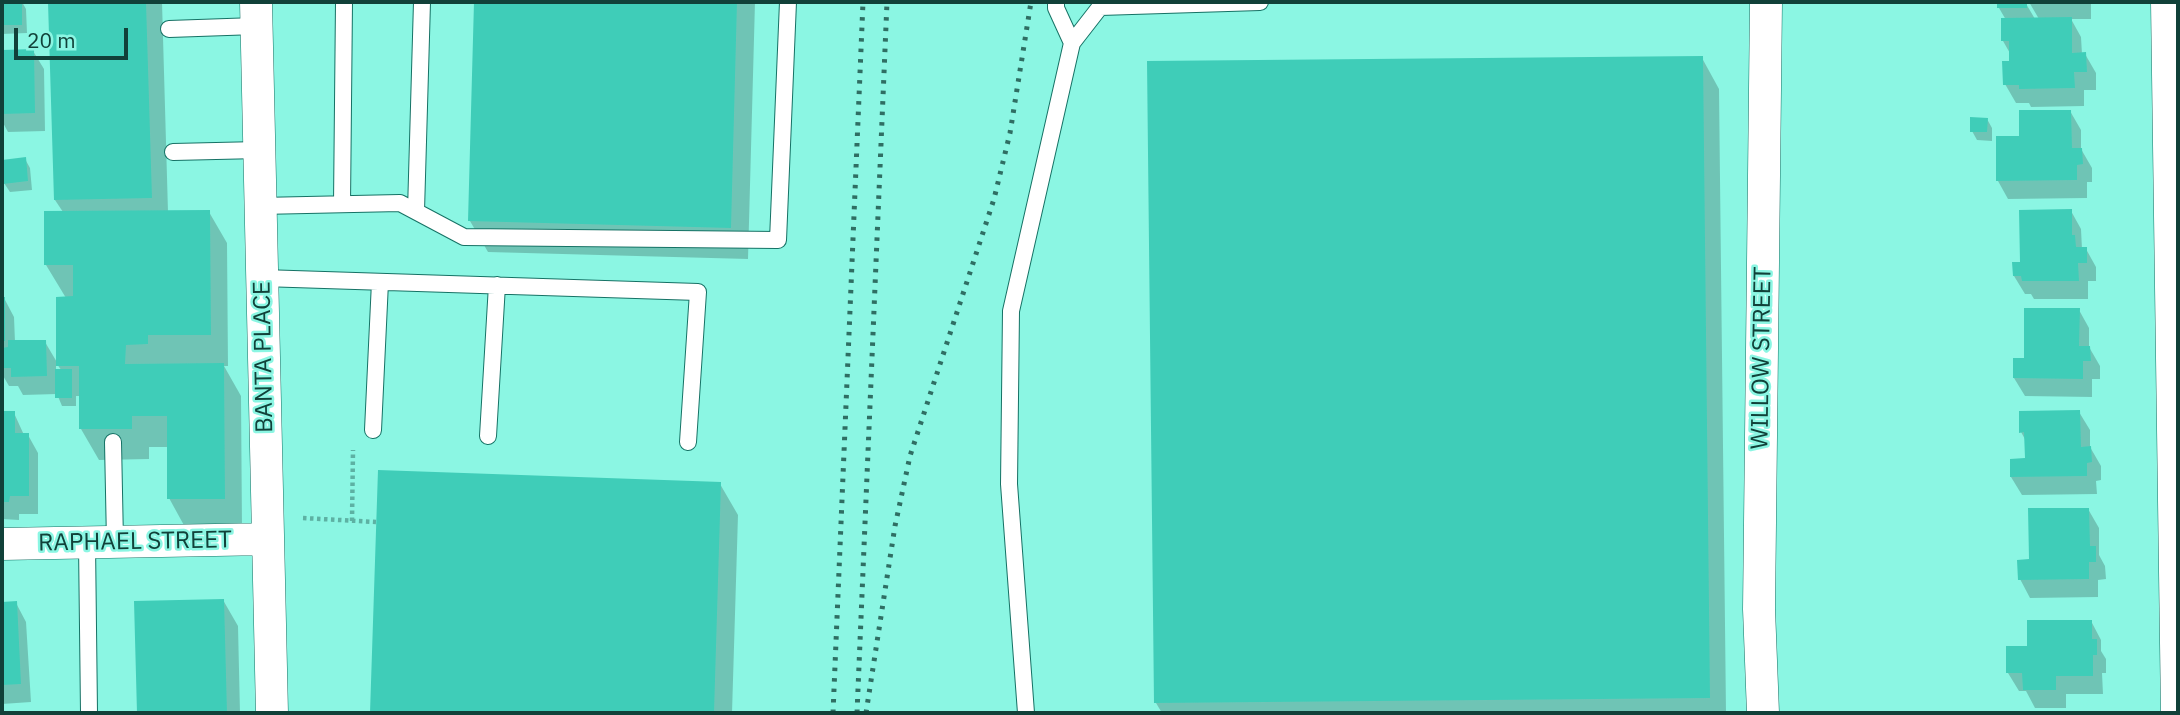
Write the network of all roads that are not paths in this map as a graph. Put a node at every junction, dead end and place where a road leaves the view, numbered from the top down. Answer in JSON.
{"nodes":[{"id":1,"x":344,"y":2,"type":"edge"},
{"id":2,"x":422,"y":2,"type":"edge"},
{"id":3,"x":788,"y":2,"type":"edge"},
{"id":4,"x":1056,"y":2,"type":"edge"},
{"id":5,"x":1260,"y":2,"type":"edge"},
{"id":6,"x":1766,"y":2,"type":"edge"},
{"id":7,"x":2167,"y":2,"type":"edge"},
{"id":8,"x":256,"y":14,"type":"edge"},
{"id":9,"x":169,"y":29,"type":"dead end"},
{"id":10,"x":1072,"y":43,"type":"junction"},
{"id":11,"x":259,"y":150,"type":"junction"},
{"id":12,"x":173,"y":152,"type":"dead end"},
{"id":13,"x":342,"y":204,"type":"junction"},
{"id":14,"x":260,"y":206,"type":"junction"},
{"id":15,"x":416,"y":211,"type":"junction"},
{"id":16,"x":262,"y":278,"type":"junction"},
{"id":17,"x":380,"y":282,"type":"junction"},
{"id":18,"x":497,"y":285,"type":"junction"},
{"id":19,"x":2175,"y":388,"type":"edge"},
{"id":20,"x":373,"y":430,"type":"road end"},
{"id":21,"x":488,"y":436,"type":"dead end"},
{"id":22,"x":113,"y":442,"type":"dead end"},
{"id":23,"x":688,"y":442,"type":"dead end"},
{"id":24,"x":268,"y":539,"type":"junction"},
{"id":25,"x":101,"y":542,"type":"junction"},
{"id":26,"x":2,"y":544,"type":"edge"},
{"id":27,"x":89,"y":713,"type":"edge"},
{"id":28,"x":272,"y":713,"type":"edge"},
{"id":29,"x":1026,"y":713,"type":"edge"},
{"id":30,"x":1763,"y":713,"type":"edge"},
{"id":31,"x":2177,"y":713,"type":"edge"}],
"edges":[{"from":1,"to":13,"type":"lane"},
{"from":2,"to":15,"type":"lane"},
{"from":3,"to":15,"type":"lane"},
{"from":4,"to":10,"type":"lane"},
{"from":5,"to":10,"type":"lane"},
{"from":6,"to":30,"type":"street","name":"WILLOW STREET"},
{"from":7,"to":19,"type":"street"},
{"from":8,"to":9,"type":"lane"},
{"from":8,"to":11,"type":"street","name":"BANTA PLACE"},
{"from":10,"to":29,"type":"lane"},
{"from":11,"to":12,"type":"lane"},
{"from":11,"to":14,"type":"street","name":"BANTA PLACE"},
{"from":13,"to":14,"type":"lane"},
{"from":13,"to":15,"type":"lane"},
{"from":14,"to":16,"type":"street","name":"BANTA PLACE"},
{"from":16,"to":17,"type":"lane"},
{"from":16,"to":24,"type":"street","name":"BANTA PLACE"},
{"from":17,"to":18,"type":"lane"},
{"from":17,"to":20,"type":"lane"},
{"from":18,"to":21,"type":"lane"},
{"from":18,"to":23,"type":"lane"},
{"from":19,"to":31,"type":"street"},
{"from":22,"to":25,"type":"lane"},
{"from":24,"to":25,"type":"street","name":"RAPHAEL STREET"},
{"from":24,"to":28,"type":"street","name":"BANTA PLACE"},
{"from":25,"to":26,"type":"street","name":"RAPHAEL STREET"},
{"from":25,"to":27,"type":"lane"}]}
